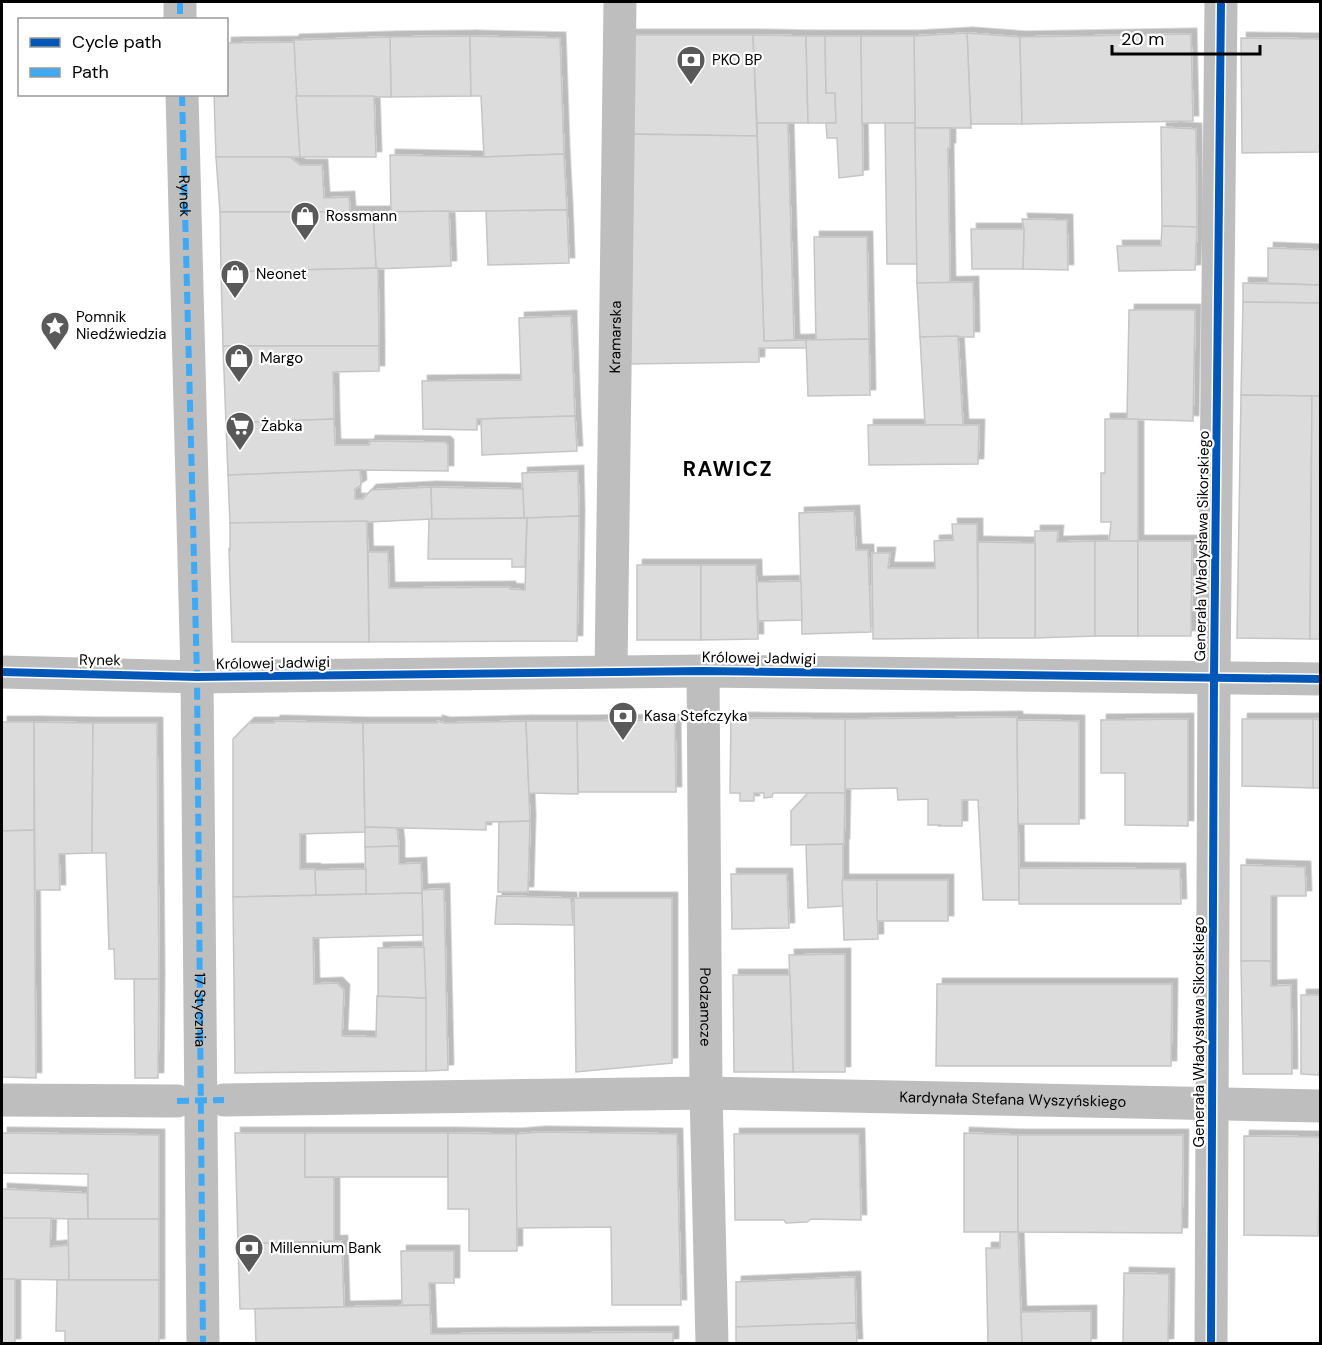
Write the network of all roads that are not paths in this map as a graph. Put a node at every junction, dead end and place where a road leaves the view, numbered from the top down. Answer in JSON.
{"nodes":[{"id":1,"x":180,"y":2,"type":"edge"},
{"id":2,"x":620,"y":2,"type":"edge"},
{"id":3,"x":1221,"y":2,"type":"edge"},
{"id":4,"x":180,"y":18,"type":"edge"},
{"id":5,"x":182,"y":96,"type":"edge"},
{"id":6,"x":611,"y":671,"type":"junction"},
{"id":7,"x":703,"y":671,"type":"junction"},
{"id":8,"x":2,"y":672,"type":"edge"},
{"id":9,"x":197,"y":677,"type":"junction"},
{"id":10,"x":1214,"y":677,"type":"junction"},
{"id":11,"x":1320,"y":679,"type":"edge"},
{"id":12,"x":706,"y":1093,"type":"junction"},
{"id":13,"x":2,"y":1100,"type":"edge"},
{"id":14,"x":201,"y":1101,"type":"junction"},
{"id":15,"x":1212,"y":1104,"type":"junction"},
{"id":16,"x":1320,"y":1106,"type":"edge"},
{"id":17,"x":203,"y":1344,"type":"edge"},
{"id":18,"x":712,"y":1344,"type":"edge"},
{"id":19,"x":1211,"y":1344,"type":"edge"}],
"edges":[{"from":1,"to":4,"type":"street"},
{"from":2,"to":6,"type":"street","name":"Kramarska"},
{"from":3,"to":10,"type":"street","name":"Generała Władysława Sikorskiego"},
{"from":5,"to":9,"type":"street","name":"Rynek"},
{"from":6,"to":7,"type":"street","name":"Królowej Jadwigi"},
{"from":6,"to":9,"type":"street","name":"Królowej Jadwigi"},
{"from":7,"to":10,"type":"street","name":"Królowej Jadwigi"},
{"from":7,"to":12,"type":"street","name":"Podzamcze"},
{"from":8,"to":9,"type":"street","name":"Rynek"},
{"from":9,"to":14,"type":"street","name":"17 Stycznia"},
{"from":10,"to":11,"type":"street","name":"Królowej Jadwigi"},
{"from":10,"to":15,"type":"street","name":"Generała Władysława Sikorskiego"},
{"from":12,"to":14,"type":"street","name":"Kardynała Stefana Wyszyńskiego"},
{"from":12,"to":15,"type":"street","name":"Kardynała Stefana Wyszyńskiego"},
{"from":12,"to":18,"type":"street","name":"Podzamcze"},
{"from":13,"to":14,"type":"street","name":"Kardynała Stefana Wyszyńskiego"},
{"from":14,"to":17,"type":"street","name":"17 Stycznia"},
{"from":15,"to":16,"type":"street","name":"Kardynała Stefana Wyszyńskiego"},
{"from":15,"to":19,"type":"street","name":"Generała Władysława Sikorskiego"}]}
